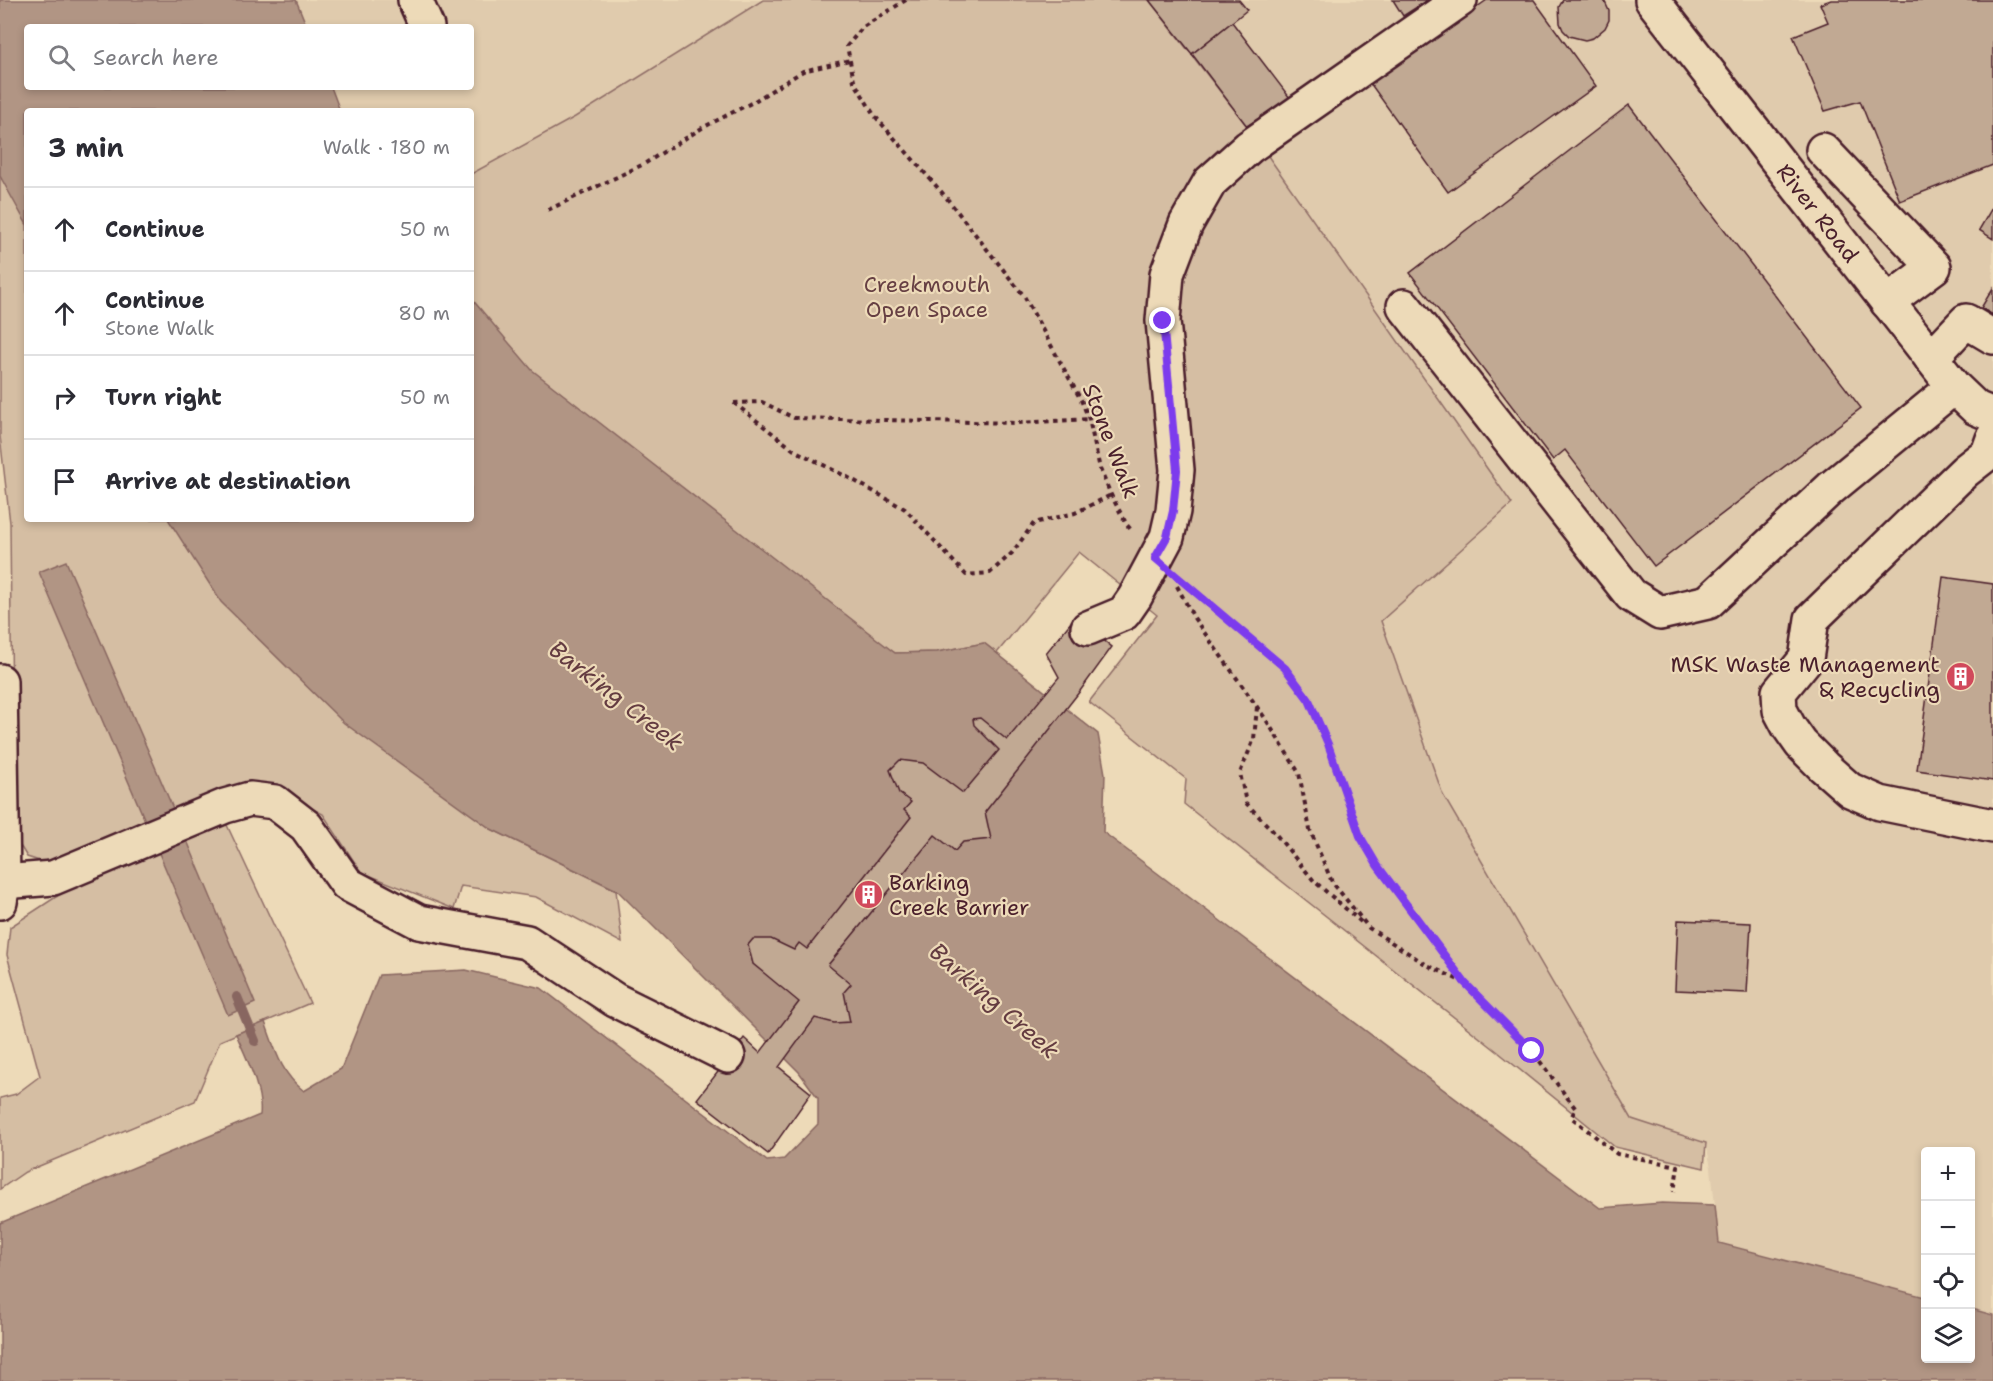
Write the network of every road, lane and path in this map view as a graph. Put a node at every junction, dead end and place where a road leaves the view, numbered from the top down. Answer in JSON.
{"nodes":[{"id":1,"x":415,"y":0,"type":"edge"},
{"id":2,"x":906,"y":0,"type":"edge"},
{"id":3,"x":1460,"y":0,"type":"edge"},
{"id":4,"x":1652,"y":0,"type":"edge"},
{"id":5,"x":426,"y":24,"type":"edge"},
{"id":6,"x":850,"y":60,"type":"junction"},
{"id":7,"x":1823,"y":150,"type":"dead end"},
{"id":8,"x":548,"y":210,"type":"dead end"},
{"id":9,"x":1887,"y":302,"type":"junction"},
{"id":10,"x":1404,"y":306,"type":"dead end"},
{"id":11,"x":1993,"y":338,"type":"edge"},
{"id":12,"x":1931,"y":358,"type":"junction"},
{"id":13,"x":1954,"y":387,"type":"junction"},
{"id":14,"x":1993,"y":415,"type":"edge"},
{"id":15,"x":1089,"y":419,"type":"junction"},
{"id":16,"x":1991,"y":450,"type":"edge"},
{"id":17,"x":1111,"y":495,"type":"junction"},
{"id":18,"x":1161,"y":562,"type":"junction"},
{"id":19,"x":1089,"y":628,"type":"dead end"},
{"id":20,"x":0,"y":681,"type":"edge"},
{"id":21,"x":1257,"y":707,"type":"junction"},
{"id":22,"x":1993,"y":826,"type":"edge"},
{"id":23,"x":2,"y":893,"type":"edge"},
{"id":24,"x":1369,"y":928,"type":"junction"},
{"id":25,"x":1465,"y":983,"type":"junction"},
{"id":26,"x":728,"y":1056,"type":"dead end"},
{"id":27,"x":1674,"y":1192,"type":"dead end"}],
"edges":[{"from":1,"to":5,"type":"street"},
{"from":2,"to":6,"type":"path"},
{"from":3,"to":18,"type":"street"},
{"from":4,"to":9,"type":"street","name":"River Road"},
{"from":6,"to":8,"type":"path"},
{"from":6,"to":15,"type":"path","name":"Stone Walk"},
{"from":7,"to":9,"type":"street"},
{"from":9,"to":12,"type":"street","name":"River Road"},
{"from":10,"to":13,"type":"street"},
{"from":11,"to":12,"type":"street"},
{"from":12,"to":13,"type":"street","name":"River Road"},
{"from":13,"to":14,"type":"street","name":"River Road"},
{"from":15,"to":17,"type":"path","name":"Stone Walk"},
{"from":15,"to":17,"type":"path"},
{"from":16,"to":22,"type":"street"},
{"from":17,"to":18,"type":"path","name":"Stone Walk"},
{"from":18,"to":19,"type":"street"},
{"from":18,"to":21,"type":"path"},
{"from":18,"to":25,"type":"path","name":"Stone Walk"},
{"from":20,"to":23,"type":"street"},
{"from":21,"to":24,"type":"path"},
{"from":21,"to":24,"type":"path"},
{"from":23,"to":26,"type":"street"},
{"from":24,"to":25,"type":"path"},
{"from":25,"to":27,"type":"path"}]}
